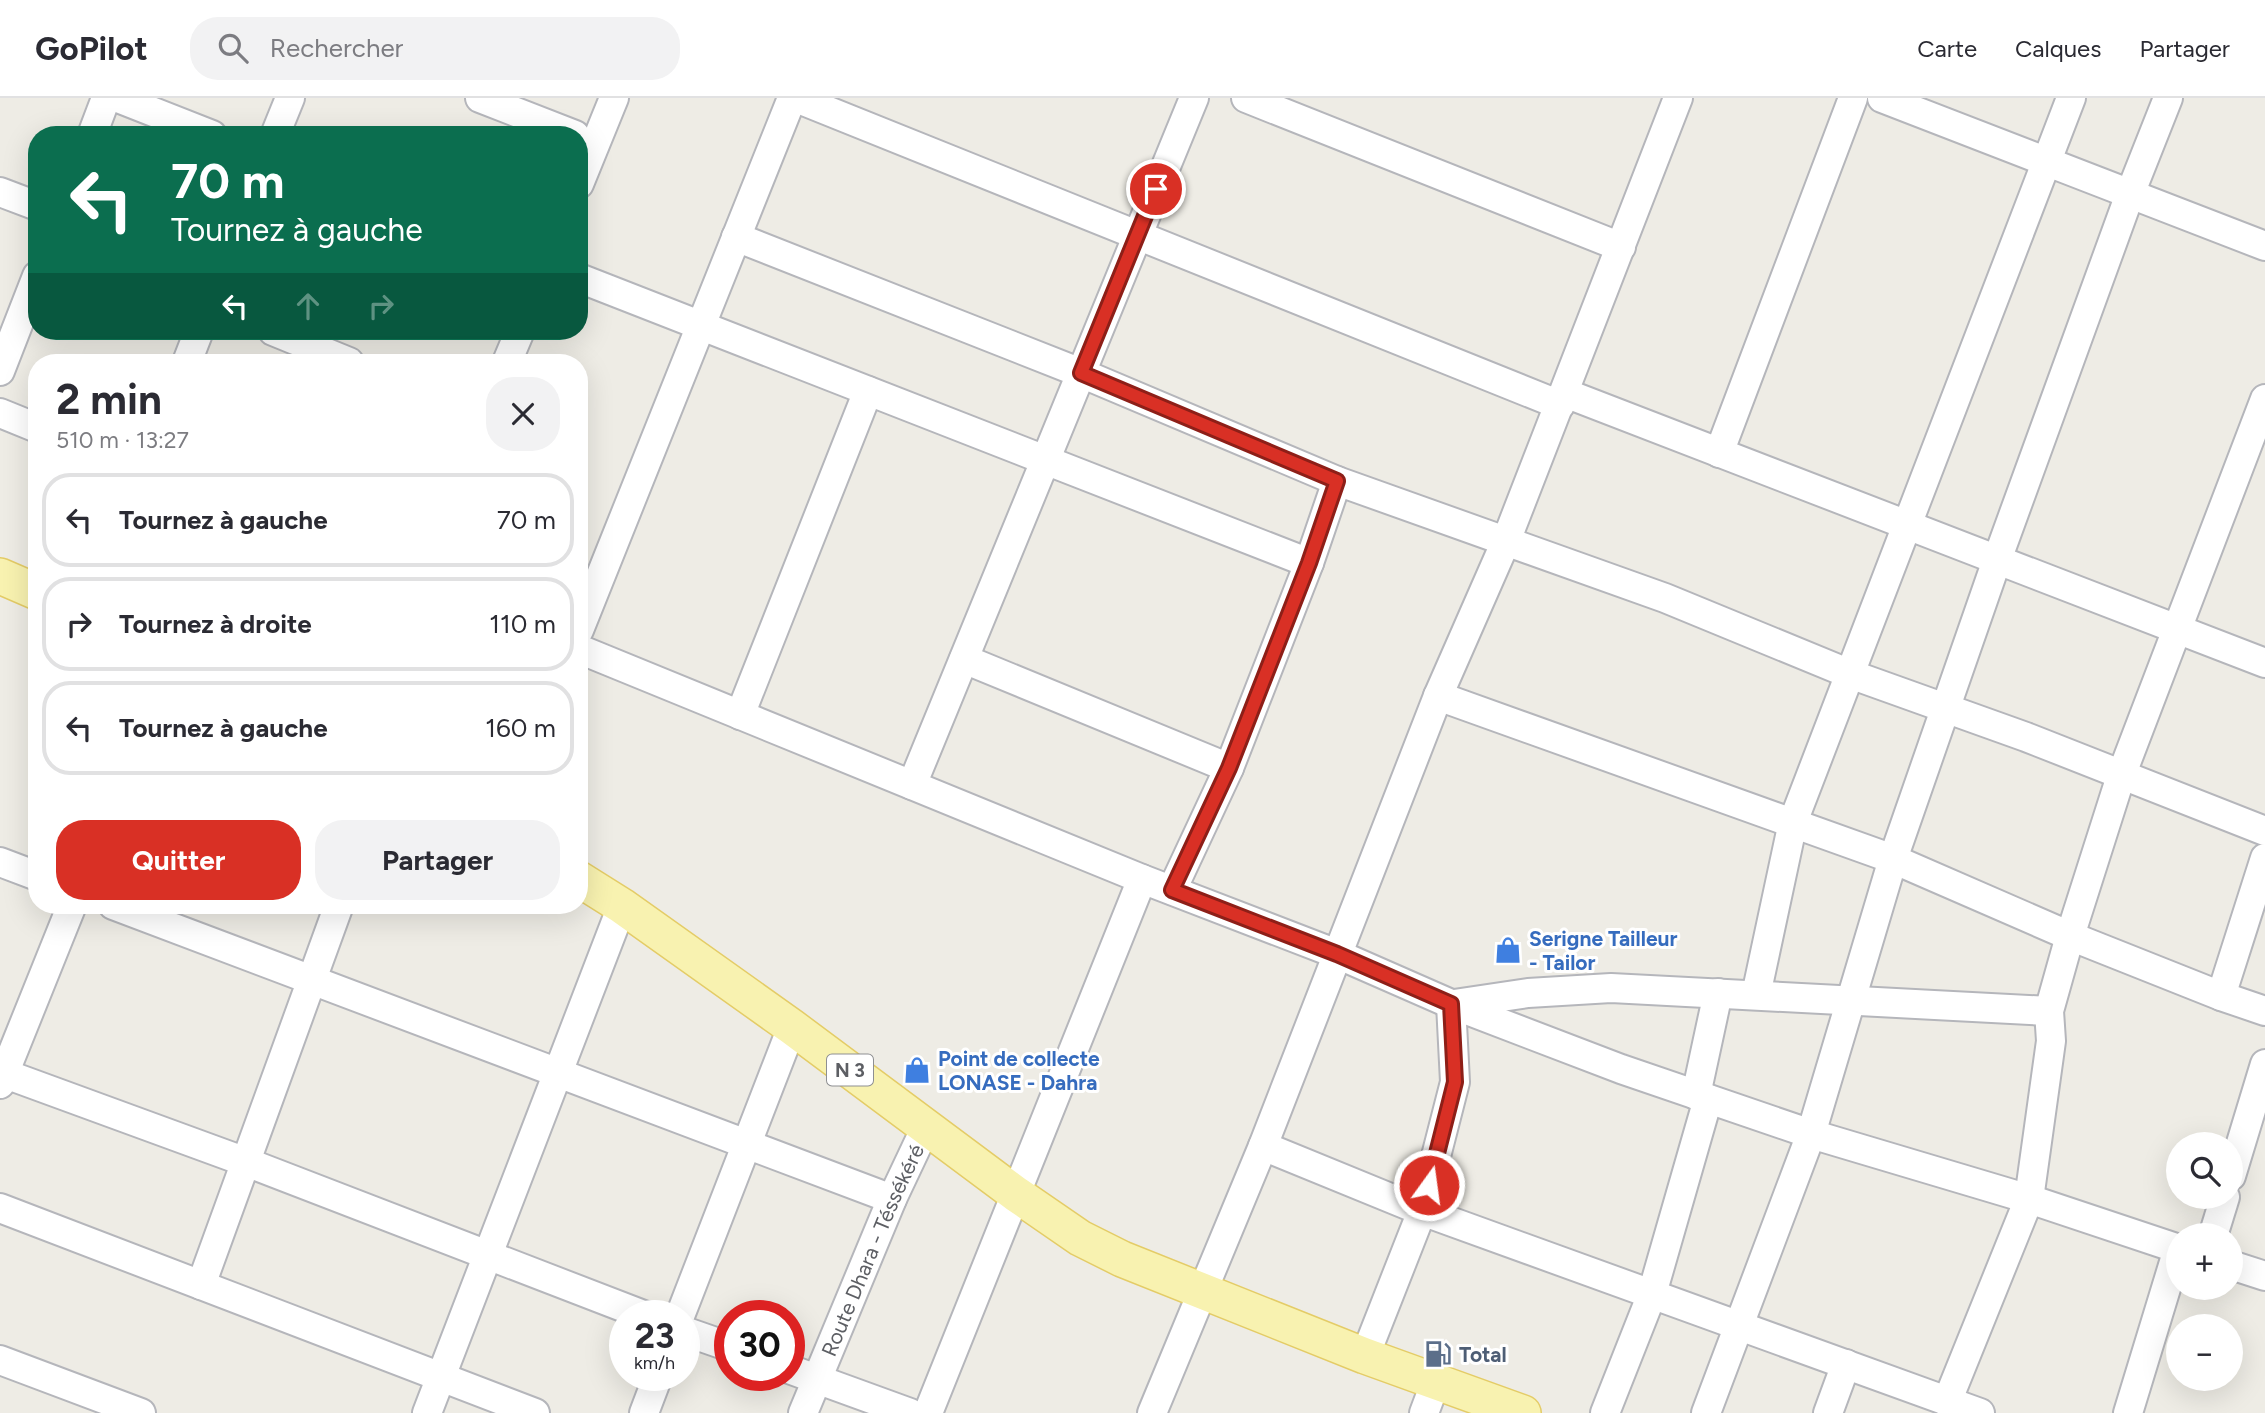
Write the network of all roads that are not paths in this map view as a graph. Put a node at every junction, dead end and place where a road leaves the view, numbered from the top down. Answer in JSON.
{"nodes":[{"id":1,"x":106,"y":98,"type":"edge"},
{"id":2,"x":118,"y":98,"type":"edge"},
{"id":3,"x":289,"y":98,"type":"edge"},
{"id":4,"x":480,"y":98,"type":"edge"},
{"id":5,"x":614,"y":98,"type":"edge"},
{"id":6,"x":794,"y":98,"type":"edge"},
{"id":7,"x":1194,"y":98,"type":"edge"},
{"id":8,"x":1246,"y":98,"type":"edge"},
{"id":9,"x":1678,"y":98,"type":"edge"},
{"id":10,"x":1853,"y":98,"type":"edge"},
{"id":11,"x":1882,"y":98,"type":"edge"},
{"id":12,"x":2071,"y":98,"type":"edge"},
{"id":13,"x":2168,"y":98,"type":"edge"},
{"id":14,"x":95,"y":126,"type":"edge"},
{"id":15,"x":189,"y":126,"type":"edge"},
{"id":16,"x":278,"y":126,"type":"edge"},
{"id":17,"x":553,"y":126,"type":"edge"},
{"id":18,"x":588,"y":133,"type":"edge"},
{"id":19,"x":2047,"y":162,"type":"junction"},
{"id":20,"x":0,"y":192,"type":"edge"},
{"id":21,"x":2130,"y":194,"type":"junction"},
{"id":22,"x":28,"y":203,"type":"edge"},
{"id":23,"x":1137,"y":235,"type":"junction"},
{"id":24,"x":736,"y":237,"type":"junction"},
{"id":25,"x":2265,"y":246,"type":"edge"},
{"id":26,"x":1620,"y":247,"type":"junction"},
{"id":27,"x":588,"y":282,"type":"edge"},
{"id":28,"x":28,"y":299,"type":"edge"},
{"id":29,"x":701,"y":326,"type":"junction"},
{"id":30,"x":295,"y":340,"type":"edge"},
{"id":31,"x":329,"y":354,"type":"edge"},
{"id":32,"x":0,"y":371,"type":"edge"},
{"id":33,"x":1081,"y":373,"type":"junction"},
{"id":34,"x":868,"y":391,"type":"junction"},
{"id":35,"x":1562,"y":399,"type":"junction"},
{"id":36,"x":2265,"y":399,"type":"edge"},
{"id":37,"x":0,"y":412,"type":"edge"},
{"id":38,"x":28,"y":424,"type":"edge"},
{"id":39,"x":1718,"y":453,"type":"junction"},
{"id":40,"x":1045,"y":460,"type":"junction"},
{"id":41,"x":1337,"y":481,"type":"junction"},
{"id":42,"x":1907,"y":526,"type":"junction"},
{"id":43,"x":1506,"y":541,"type":"junction"},
{"id":44,"x":1997,"y":560,"type":"junction"},
{"id":45,"x":1309,"y":563,"type":"junction"},
{"id":46,"x":0,"y":576,"type":"edge"},
{"id":47,"x":28,"y":588,"type":"edge"},
{"id":48,"x":588,"y":608,"type":"edge"},
{"id":49,"x":2177,"y":629,"type":"junction"},
{"id":50,"x":588,"y":653,"type":"edge"},
{"id":51,"x":964,"y":659,"type":"junction"},
{"id":52,"x":2265,"y":663,"type":"edge"},
{"id":53,"x":1850,"y":674,"type":"junction"},
{"id":54,"x":1438,"y":696,"type":"junction"},
{"id":55,"x":1946,"y":709,"type":"junction"},
{"id":56,"x":740,"y":715,"type":"junction"},
{"id":57,"x":1229,"y":768,"type":"junction"},
{"id":58,"x":2122,"y":776,"type":"junction"},
{"id":59,"x":912,"y":785,"type":"junction"},
{"id":60,"x":1794,"y":822,"type":"junction"},
{"id":61,"x":2265,"y":831,"type":"edge"},
{"id":62,"x":1893,"y":859,"type":"junction"},
{"id":63,"x":0,"y":862,"type":"edge"},
{"id":64,"x":2264,"y":866,"type":"edge"},
{"id":65,"x":28,"y":873,"type":"edge"},
{"id":66,"x":1142,"y":879,"type":"junction"},
{"id":67,"x":588,"y":885,"type":"edge"},
{"id":68,"x":1172,"y":890,"type":"junction"},
{"id":69,"x":622,"y":906,"type":"junction"},
{"id":70,"x":68,"y":914,"type":"edge"},
{"id":71,"x":137,"y":914,"type":"edge"},
{"id":72,"x":336,"y":914,"type":"edge"},
{"id":73,"x":2070,"y":936,"type":"junction"},
{"id":74,"x":1337,"y":954,"type":"junction"},
{"id":75,"x":312,"y":980,"type":"junction"},
{"id":76,"x":1718,"y":993,"type":"junction"},
{"id":77,"x":1756,"y":995,"type":"junction"},
{"id":78,"x":2221,"y":996,"type":"junction"},
{"id":79,"x":1851,"y":1000,"type":"junction"},
{"id":80,"x":1451,"y":1004,"type":"junction"},
{"id":81,"x":2049,"y":1011,"type":"junction"},
{"id":82,"x":2265,"y":1012,"type":"edge"},
{"id":83,"x":792,"y":1027,"type":"junction"},
{"id":84,"x":2265,"y":1064,"type":"edge"},
{"id":85,"x":558,"y":1072,"type":"junction"},
{"id":86,"x":1,"y":1077,"type":"edge"},
{"id":87,"x":1702,"y":1097,"type":"junction"},
{"id":88,"x":926,"y":1127,"type":"junction"},
{"id":89,"x":1811,"y":1134,"type":"junction"},
{"id":90,"x":2243,"y":1136,"type":"edge"},
{"id":91,"x":748,"y":1144,"type":"junction"},
{"id":92,"x":1263,"y":1146,"type":"junction"},
{"id":93,"x":246,"y":1162,"type":"junction"},
{"id":94,"x":1016,"y":1194,"type":"junction"},
{"id":95,"x":892,"y":1199,"type":"junction"},
{"id":96,"x":2029,"y":1199,"type":"junction"},
{"id":97,"x":0,"y":1208,"type":"edge"},
{"id":98,"x":1422,"y":1210,"type":"junction"},
{"id":99,"x":2166,"y":1245,"type":"edge"},
{"id":100,"x":488,"y":1255,"type":"junction"},
{"id":101,"x":2243,"y":1269,"type":"edge"},
{"id":102,"x":2265,"y":1276,"type":"edge"},
{"id":103,"x":201,"y":1285,"type":"junction"},
{"id":104,"x":2166,"y":1288,"type":"edge"},
{"id":105,"x":1204,"y":1292,"type":"junction"},
{"id":106,"x":1653,"y":1294,"type":"junction"},
{"id":107,"x":686,"y":1300,"type":"edge"},
{"id":108,"x":609,"y":1302,"type":"edge"},
{"id":109,"x":1738,"y":1326,"type":"junction"},
{"id":110,"x":1365,"y":1356,"type":"junction"},
{"id":111,"x":0,"y":1360,"type":"edge"},
{"id":112,"x":1846,"y":1364,"type":"junction"},
{"id":113,"x":805,"y":1375,"type":"edge"},
{"id":114,"x":441,"y":1377,"type":"junction"},
{"id":115,"x":816,"y":1379,"type":"junction"},
{"id":116,"x":652,"y":1391,"type":"edge"},
{"id":117,"x":1430,"y":1397,"type":"edge"},
{"id":118,"x":1947,"y":1402,"type":"junction"},
{"id":119,"x":141,"y":1413,"type":"edge"},
{"id":120,"x":427,"y":1413,"type":"edge"},
{"id":121,"x":535,"y":1413,"type":"edge"},
{"id":122,"x":644,"y":1413,"type":"edge"},
{"id":123,"x":803,"y":1413,"type":"edge"},
{"id":124,"x":910,"y":1413,"type":"edge"},
{"id":125,"x":929,"y":1413,"type":"edge"},
{"id":126,"x":1152,"y":1413,"type":"edge"},
{"id":127,"x":1524,"y":1413,"type":"edge"},
{"id":128,"x":1605,"y":1413,"type":"edge"},
{"id":129,"x":1706,"y":1413,"type":"edge"},
{"id":130,"x":1828,"y":1413,"type":"edge"},
{"id":131,"x":1980,"y":1413,"type":"edge"},
{"id":132,"x":2128,"y":1413,"type":"edge"}],
"edges":[{"from":1,"to":14,"type":"street"},
{"from":2,"to":15,"type":"street"},
{"from":3,"to":16,"type":"street"},
{"from":4,"to":17,"type":"street"},
{"from":5,"to":18,"type":"street"},
{"from":6,"to":23,"type":"street"},
{"from":6,"to":24,"type":"street"},
{"from":7,"to":23,"type":"street"},
{"from":8,"to":26,"type":"street"},
{"from":9,"to":26,"type":"street"},
{"from":10,"to":39,"type":"street"},
{"from":11,"to":19,"type":"street"},
{"from":12,"to":19,"type":"street"},
{"from":13,"to":21,"type":"street"},
{"from":19,"to":21,"type":"street"},
{"from":19,"to":42,"type":"street"},
{"from":20,"to":22,"type":"street"},
{"from":21,"to":25,"type":"street"},
{"from":21,"to":44,"type":"street"},
{"from":23,"to":33,"type":"street"},
{"from":23,"to":35,"type":"street"},
{"from":24,"to":29,"type":"street"},
{"from":24,"to":33,"type":"street"},
{"from":26,"to":35,"type":"street"},
{"from":27,"to":29,"type":"street"},
{"from":28,"to":32,"type":"street"},
{"from":29,"to":34,"type":"street"},
{"from":29,"to":48,"type":"street"},
{"from":30,"to":31,"type":"street"},
{"from":33,"to":40,"type":"street"},
{"from":33,"to":41,"type":"street"},
{"from":34,"to":40,"type":"street"},
{"from":34,"to":56,"type":"street"},
{"from":35,"to":39,"type":"street"},
{"from":35,"to":43,"type":"street"},
{"from":36,"to":49,"type":"street"},
{"from":37,"to":38,"type":"street"},
{"from":39,"to":42,"type":"street"},
{"from":40,"to":45,"type":"street"},
{"from":40,"to":51,"type":"street"},
{"from":41,"to":43,"type":"street"},
{"from":41,"to":45,"type":"street"},
{"from":42,"to":44,"type":"street"},
{"from":42,"to":53,"type":"street"},
{"from":43,"to":53,"type":"street"},
{"from":43,"to":54,"type":"street"},
{"from":44,"to":49,"type":"street"},
{"from":44,"to":55,"type":"street"},
{"from":45,"to":57,"type":"street"},
{"from":46,"to":47,"type":"main road"},
{"from":49,"to":52,"type":"street"},
{"from":49,"to":58,"type":"street"},
{"from":50,"to":56,"type":"street"},
{"from":51,"to":57,"type":"street"},
{"from":51,"to":59,"type":"street"},
{"from":53,"to":55,"type":"street"},
{"from":53,"to":60,"type":"street"},
{"from":54,"to":60,"type":"street"},
{"from":54,"to":74,"type":"street"},
{"from":55,"to":58,"type":"street"},
{"from":55,"to":62,"type":"street"},
{"from":56,"to":59,"type":"street"},
{"from":57,"to":68,"type":"street"},
{"from":58,"to":61,"type":"street"},
{"from":58,"to":73,"type":"street"},
{"from":59,"to":66,"type":"street"},
{"from":60,"to":62,"type":"street"},
{"from":60,"to":77,"type":"street"},
{"from":62,"to":73,"type":"street"},
{"from":62,"to":79,"type":"street"},
{"from":63,"to":65,"type":"street"},
{"from":64,"to":78,"type":"street"},
{"from":66,"to":68,"type":"street"},
{"from":66,"to":94,"type":"street"},
{"from":67,"to":69,"type":"main road","number":"N 3"},
{"from":68,"to":74,"type":"street"},
{"from":69,"to":83,"type":"main road","number":"N 3"},
{"from":69,"to":85,"type":"street"},
{"from":70,"to":86,"type":"street"},
{"from":71,"to":75,"type":"street"},
{"from":72,"to":75,"type":"street"},
{"from":73,"to":78,"type":"street"},
{"from":73,"to":81,"type":"street"},
{"from":74,"to":80,"type":"street"},
{"from":74,"to":92,"type":"street"},
{"from":75,"to":85,"type":"street"},
{"from":75,"to":93,"type":"street"},
{"from":76,"to":77,"type":"street"},
{"from":76,"to":80,"type":"street"},
{"from":76,"to":87,"type":"street"},
{"from":77,"to":79,"type":"street"},
{"from":78,"to":82,"type":"street"},
{"from":79,"to":81,"type":"street"},
{"from":79,"to":89,"type":"street"},
{"from":80,"to":87,"type":"street"},
{"from":80,"to":98,"type":"street"},
{"from":81,"to":96,"type":"street"},
{"from":83,"to":88,"type":"main road","number":"N 3"},
{"from":83,"to":91,"type":"street"},
{"from":84,"to":90,"type":"street"},
{"from":85,"to":91,"type":"street"},
{"from":85,"to":100,"type":"street"},
{"from":86,"to":93,"type":"street"},
{"from":87,"to":89,"type":"street"},
{"from":87,"to":106,"type":"street"},
{"from":88,"to":94,"type":"main road","number":"N 3"},
{"from":88,"to":95,"type":"street","name":"Route Dhara - Téssékéré"},
{"from":89,"to":96,"type":"street"},
{"from":89,"to":109,"type":"street"},
{"from":91,"to":95,"type":"street"},
{"from":91,"to":107,"type":"street"},
{"from":92,"to":98,"type":"street"},
{"from":92,"to":105,"type":"street"},
{"from":93,"to":100,"type":"street"},
{"from":93,"to":103,"type":"street"},
{"from":94,"to":105,"type":"main road","number":"N 3"},
{"from":94,"to":125,"type":"street"},
{"from":95,"to":115,"type":"street","name":"Route Dhara - Téssékéré"},
{"from":96,"to":99,"type":"street"},
{"from":96,"to":118,"type":"street"},
{"from":97,"to":103,"type":"street"},
{"from":98,"to":106,"type":"street"},
{"from":98,"to":110,"type":"street"},
{"from":100,"to":108,"type":"street"},
{"from":100,"to":114,"type":"street"},
{"from":101,"to":102,"type":"street"},
{"from":103,"to":114,"type":"street"},
{"from":104,"to":132,"type":"street"},
{"from":105,"to":110,"type":"main road","number":"N 3"},
{"from":105,"to":126,"type":"street"},
{"from":106,"to":109,"type":"street"},
{"from":106,"to":128,"type":"street"},
{"from":109,"to":112,"type":"street"},
{"from":109,"to":129,"type":"street"},
{"from":110,"to":117,"type":"main road","number":"N 3"},
{"from":111,"to":119,"type":"street"},
{"from":112,"to":118,"type":"street"},
{"from":112,"to":130,"type":"street"},
{"from":113,"to":115,"type":"street"},
{"from":114,"to":120,"type":"street"},
{"from":114,"to":121,"type":"street"},
{"from":115,"to":123,"type":"street","name":"Route Dhara - Téssékéré"},
{"from":115,"to":124,"type":"street"},
{"from":116,"to":122,"type":"street"},
{"from":117,"to":127,"type":"main road","number":"N 3"},
{"from":118,"to":131,"type":"street"}]}
